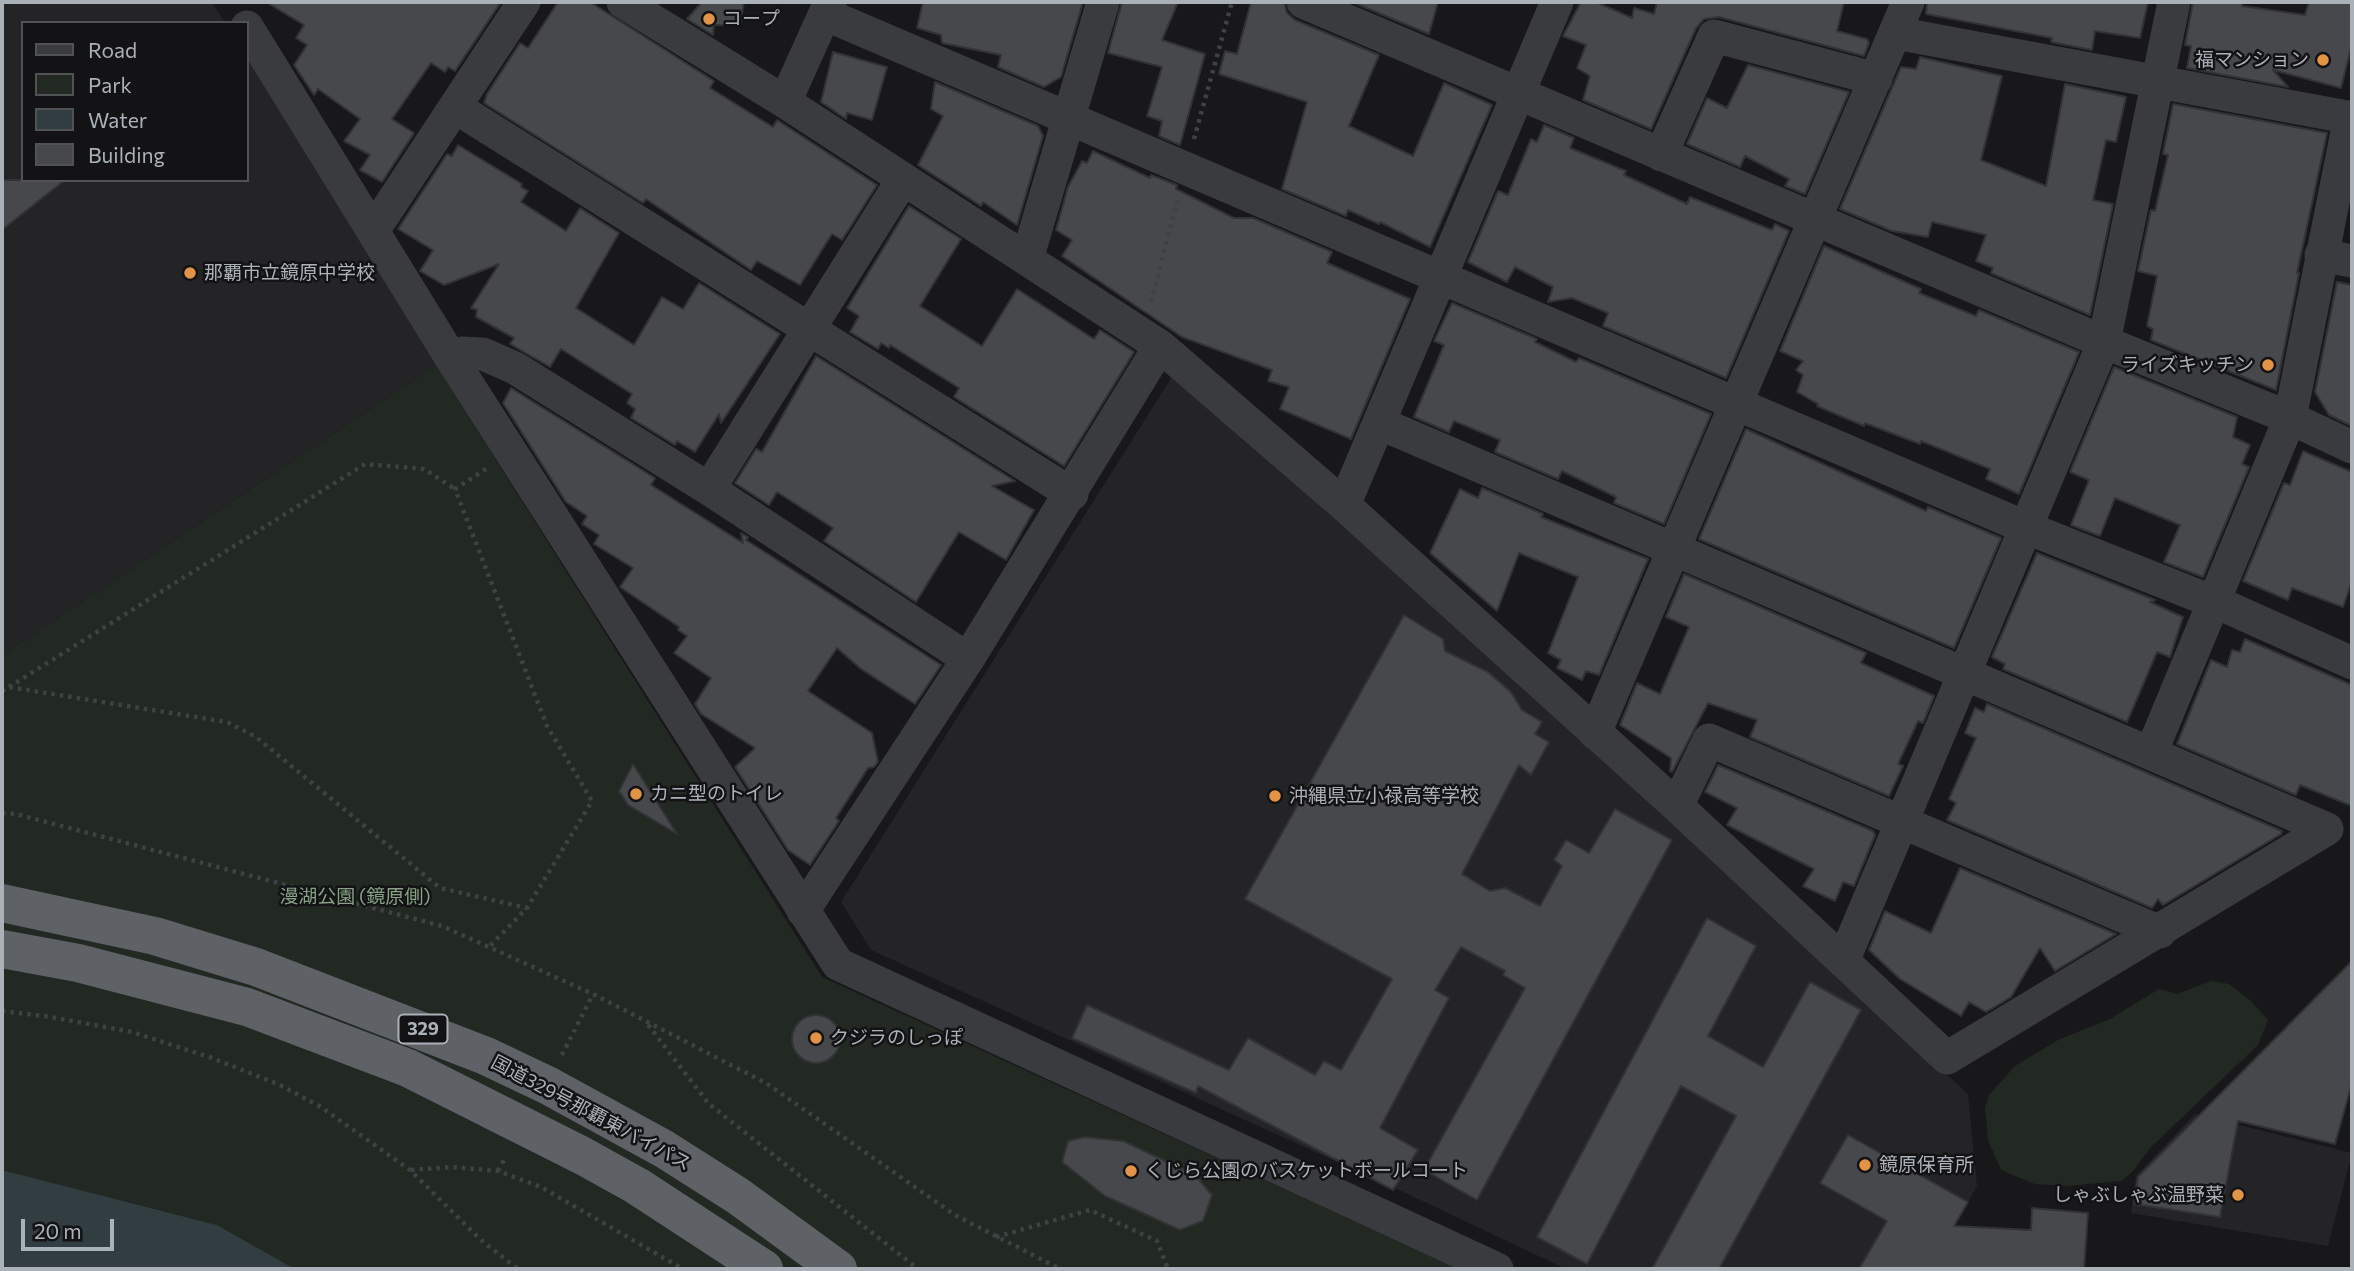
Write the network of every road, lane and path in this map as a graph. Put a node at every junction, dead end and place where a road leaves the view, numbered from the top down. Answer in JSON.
{"nodes":[{"id":1,"x":231,"y":2,"type":"edge"},
{"id":2,"x":524,"y":2,"type":"edge"},
{"id":3,"x":622,"y":2,"type":"edge"},
{"id":4,"x":1103,"y":2,"type":"edge"},
{"id":5,"x":1303,"y":2,"type":"edge"},
{"id":6,"x":1557,"y":2,"type":"edge"},
{"id":7,"x":1908,"y":2,"type":"edge"},
{"id":8,"x":2174,"y":2,"type":"edge"},
{"id":9,"x":829,"y":8,"type":"edge"},
{"id":10,"x":243,"y":21,"type":"edge"},
{"id":11,"x":248,"y":29,"type":"edge"},
{"id":12,"x":1896,"y":33,"type":"junction"},
{"id":13,"x":1876,"y":79,"type":"junction"},
{"id":14,"x":2158,"y":79,"type":"junction"},
{"id":15,"x":1519,"y":94,"type":"junction"},
{"id":16,"x":785,"y":102,"type":"junction"},
{"id":17,"x":456,"y":107,"type":"junction"},
{"id":18,"x":2351,"y":117,"type":"edge"},
{"id":19,"x":1069,"y":118,"type":"junction"},
{"id":20,"x":1661,"y":155,"type":"junction"},
{"id":21,"x":903,"y":179,"type":"junction"},
{"id":22,"x":1814,"y":220,"type":"junction"},
{"id":23,"x":373,"y":231,"type":"junction"},
{"id":24,"x":2337,"y":258,"type":"edge"},
{"id":25,"x":1027,"y":259,"type":"junction"},
{"id":26,"x":1442,"y":278,"type":"junction"},
{"id":27,"x":809,"y":331,"type":"junction"},
{"id":28,"x":2104,"y":342,"type":"junction"},
{"id":29,"x":1160,"y":346,"type":"junction"},
{"id":30,"x":451,"y":358,"type":"junction"},
{"id":31,"x":1738,"y":402,"type":"junction"},
{"id":32,"x":2290,"y":418,"type":"junction"},
{"id":33,"x":1379,"y":423,"type":"junction"},
{"id":34,"x":2352,"y":447,"type":"edge"},
{"id":35,"x":488,"y":468,"type":"dead end"},
{"id":36,"x":455,"y":489,"type":"junction"},
{"id":37,"x":709,"y":489,"type":"junction"},
{"id":38,"x":1072,"y":494,"type":"junction"},
{"id":39,"x":1344,"y":505,"type":"junction"},
{"id":40,"x":2027,"y":528,"type":"junction"},
{"id":41,"x":1675,"y":549,"type":"junction"},
{"id":42,"x":2215,"y":602,"type":"junction"},
{"id":43,"x":968,"y":659,"type":"junction"},
{"id":44,"x":2352,"y":663,"type":"edge"},
{"id":45,"x":1966,"y":673,"type":"junction"},
{"id":46,"x":9,"y":687,"type":"junction"},
{"id":47,"x":2,"y":691,"type":"edge"},
{"id":48,"x":1595,"y":733,"type":"junction"},
{"id":49,"x":2151,"y":753,"type":"junction"},
{"id":50,"x":1677,"y":806,"type":"junction"},
{"id":51,"x":2,"y":813,"type":"edge"},
{"id":52,"x":1900,"y":820,"type":"junction"},
{"id":53,"x":2,"y":903,"type":"edge"},
{"id":54,"x":527,"y":908,"type":"junction"},
{"id":55,"x":803,"y":911,"type":"junction"},
{"id":56,"x":2160,"y":932,"type":"junction"},
{"id":57,"x":2,"y":948,"type":"edge"},
{"id":58,"x":488,"y":948,"type":"junction"},
{"id":59,"x":1844,"y":959,"type":"junction"},
{"id":60,"x":593,"y":994,"type":"junction"},
{"id":61,"x":2,"y":1011,"type":"edge"},
{"id":62,"x":645,"y":1021,"type":"junction"},
{"id":63,"x":558,"y":1062,"type":"dead end"},
{"id":64,"x":410,"y":1170,"type":"junction"},
{"id":65,"x":996,"y":1237,"type":"junction"},
{"id":66,"x":806,"y":1244,"type":"junction"},
{"id":67,"x":518,"y":1269,"type":"edge"},
{"id":68,"x":683,"y":1269,"type":"edge"},
{"id":69,"x":764,"y":1269,"type":"edge"},
{"id":70,"x":838,"y":1269,"type":"edge"},
{"id":71,"x":851,"y":1269,"type":"edge"},
{"id":72,"x":918,"y":1269,"type":"edge"},
{"id":73,"x":1060,"y":1269,"type":"edge"},
{"id":74,"x":1168,"y":1269,"type":"edge"},
{"id":75,"x":1497,"y":1269,"type":"edge"}],
"edges":[{"from":1,"to":10,"type":"street"},
{"from":2,"to":17,"type":"street"},
{"from":3,"to":16,"type":"street"},
{"from":4,"to":19,"type":"street"},
{"from":5,"to":15,"type":"street"},
{"from":6,"to":15,"type":"street"},
{"from":7,"to":12,"type":"street"},
{"from":8,"to":14,"type":"street"},
{"from":9,"to":16,"type":"street"},
{"from":9,"to":19,"type":"street"},
{"from":11,"to":23,"type":"street"},
{"from":12,"to":13,"type":"street"},
{"from":12,"to":14,"type":"street"},
{"from":13,"to":20,"type":"street"},
{"from":13,"to":22,"type":"street"},
{"from":14,"to":18,"type":"street"},
{"from":14,"to":28,"type":"street"},
{"from":15,"to":20,"type":"street"},
{"from":15,"to":26,"type":"street"},
{"from":16,"to":21,"type":"street"},
{"from":17,"to":23,"type":"street"},
{"from":17,"to":27,"type":"street"},
{"from":18,"to":24,"type":"street"},
{"from":19,"to":25,"type":"street"},
{"from":19,"to":26,"type":"street"},
{"from":20,"to":22,"type":"street"},
{"from":21,"to":25,"type":"street"},
{"from":21,"to":27,"type":"street"},
{"from":22,"to":28,"type":"street"},
{"from":22,"to":31,"type":"street"},
{"from":23,"to":30,"type":"street"},
{"from":24,"to":32,"type":"street"},
{"from":25,"to":29,"type":"street"},
{"from":26,"to":31,"type":"street"},
{"from":26,"to":33,"type":"street"},
{"from":27,"to":37,"type":"street"},
{"from":27,"to":38,"type":"street"},
{"from":28,"to":32,"type":"street"},
{"from":28,"to":40,"type":"street"},
{"from":29,"to":38,"type":"street"},
{"from":29,"to":39,"type":"street"},
{"from":30,"to":37,"type":"street"},
{"from":30,"to":55,"type":"street"},
{"from":31,"to":40,"type":"street"},
{"from":31,"to":41,"type":"street"},
{"from":32,"to":34,"type":"street"},
{"from":32,"to":42,"type":"street"},
{"from":33,"to":39,"type":"street"},
{"from":33,"to":41,"type":"street"},
{"from":35,"to":36,"type":"path"},
{"from":36,"to":46,"type":"path"},
{"from":36,"to":54,"type":"path"},
{"from":37,"to":43,"type":"street"},
{"from":38,"to":43,"type":"street"},
{"from":39,"to":48,"type":"street"},
{"from":40,"to":42,"type":"street"},
{"from":40,"to":45,"type":"street"},
{"from":41,"to":45,"type":"street"},
{"from":41,"to":48,"type":"street"},
{"from":42,"to":44,"type":"street"},
{"from":42,"to":49,"type":"street"},
{"from":43,"to":55,"type":"street"},
{"from":45,"to":49,"type":"street"},
{"from":45,"to":52,"type":"street"},
{"from":46,"to":47,"type":"path"},
{"from":46,"to":54,"type":"path"},
{"from":48,"to":50,"type":"street"},
{"from":49,"to":56,"type":"street"},
{"from":50,"to":52,"type":"street"},
{"from":50,"to":59,"type":"street"},
{"from":51,"to":58,"type":"path"},
{"from":52,"to":56,"type":"street"},
{"from":52,"to":59,"type":"street"},
{"from":53,"to":66,"type":"highway","name":"国道329号那覇東バイパス","number":"329"},
{"from":54,"to":58,"type":"path"},
{"from":55,"to":75,"type":"street"},
{"from":56,"to":59,"type":"street"},
{"from":57,"to":69,"type":"highway","number":"329"},
{"from":58,"to":60,"type":"path"},
{"from":60,"to":62,"type":"path"},
{"from":60,"to":63,"type":"path"},
{"from":61,"to":64,"type":"path"},
{"from":62,"to":65,"type":"path"},
{"from":62,"to":72,"type":"path"},
{"from":64,"to":67,"type":"path"},
{"from":64,"to":68,"type":"path"},
{"from":65,"to":73,"type":"path"},
{"from":65,"to":74,"type":"path"},
{"from":66,"to":70,"type":"highway","name":"国道329号那覇東バイパス","number":"329"},
{"from":66,"to":71,"type":"highway"}]}
